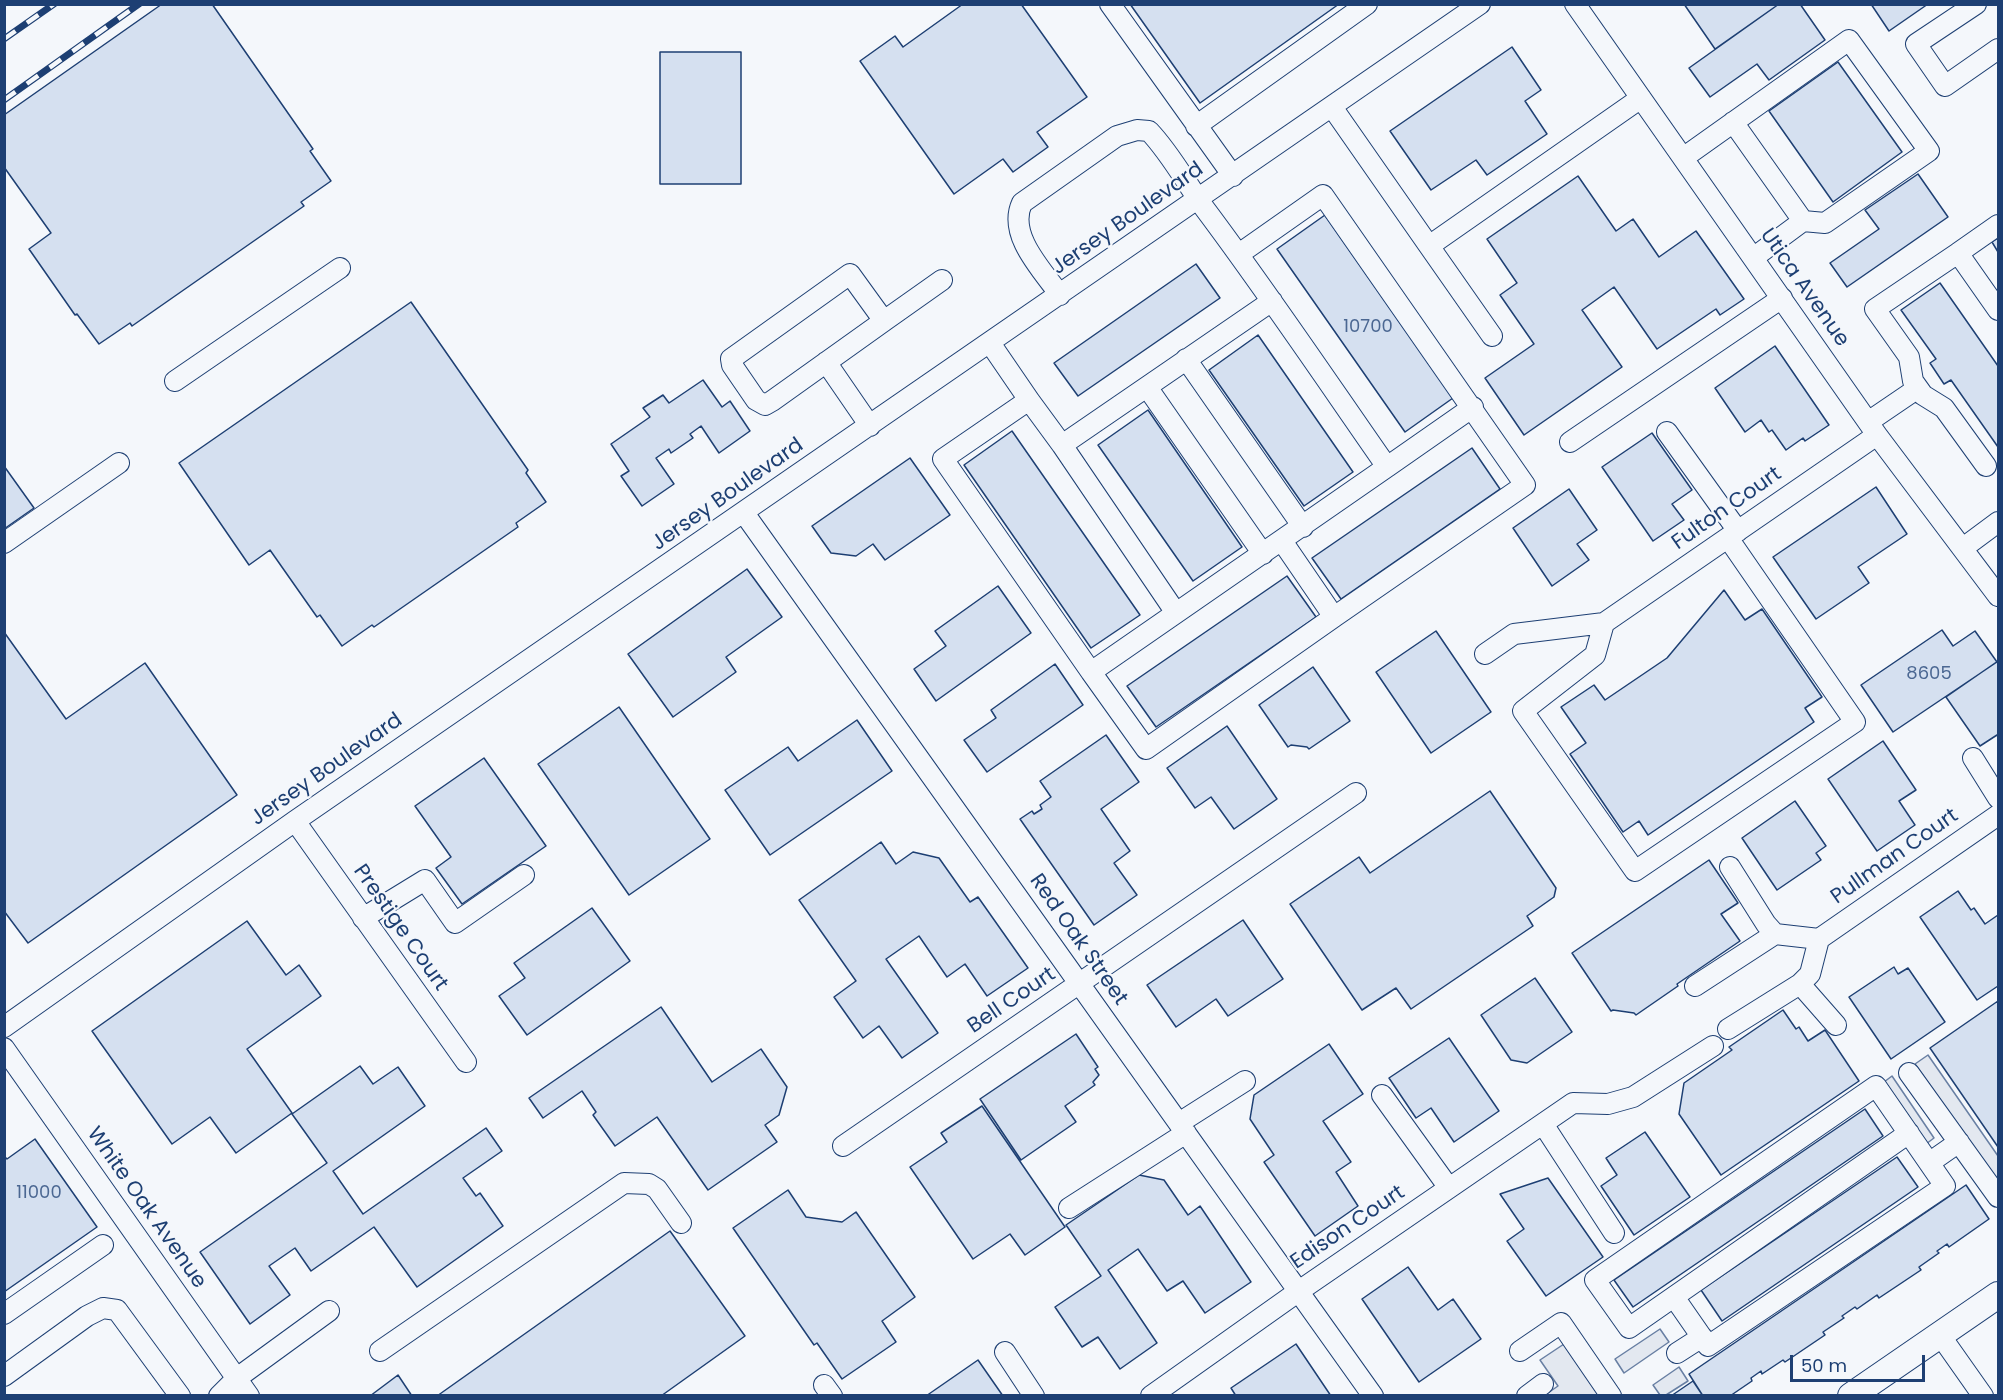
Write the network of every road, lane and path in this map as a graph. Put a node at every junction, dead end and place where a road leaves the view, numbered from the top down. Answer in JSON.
{"nodes":[{"id":1,"x":1110,"y":4,"type":"edge"},
{"id":2,"x":1367,"y":4,"type":"edge"},
{"id":3,"x":1480,"y":4,"type":"edge"},
{"id":4,"x":1575,"y":4,"type":"edge"},
{"id":5,"x":1976,"y":4,"type":"edge"},
{"id":6,"x":1998,"y":49,"type":"edge"},
{"id":7,"x":1641,"y":98,"type":"junction"},
{"id":8,"x":1332,"y":107,"type":"junction"},
{"id":9,"x":1733,"y":122,"type":"junction"},
{"id":10,"x":1196,"y":126,"type":"junction"},
{"id":11,"x":1683,"y":158,"type":"junction"},
{"id":12,"x":1233,"y":176,"type":"junction"},
{"id":13,"x":1198,"y":200,"type":"junction"},
{"id":14,"x":1803,"y":221,"type":"junction"},
{"id":15,"x":1998,"y":225,"type":"edge"},
{"id":16,"x":1429,"y":246,"type":"junction"},
{"id":17,"x":1959,"y":253,"type":"junction"},
{"id":18,"x":1239,"y":254,"type":"junction"},
{"id":19,"x":1753,"y":258,"type":"junction"},
{"id":20,"x":340,"y":268,"type":"dead end"},
{"id":21,"x":942,"y":280,"type":"dead end"},
{"id":22,"x":1060,"y":295,"type":"junction"},
{"id":23,"x":1782,"y":298,"type":"junction"},
{"id":24,"x":1272,"y":301,"type":"junction"},
{"id":25,"x":1998,"y":310,"type":"edge"},
{"id":26,"x":884,"y":321,"type":"junction"},
{"id":27,"x":1492,"y":336,"type":"dead end"},
{"id":28,"x":990,"y":343,"type":"junction"},
{"id":29,"x":1186,"y":360,"type":"junction"},
{"id":30,"x":826,"y":362,"type":"junction"},
{"id":31,"x":175,"y":381,"type":"dead end"},
{"id":32,"x":1147,"y":387,"type":"junction"},
{"id":33,"x":1918,"y":388,"type":"junction"},
{"id":34,"x":1029,"y":400,"type":"junction"},
{"id":35,"x":1473,"y":407,"type":"junction"},
{"id":36,"x":870,"y":426,"type":"junction"},
{"id":37,"x":1873,"y":428,"type":"junction"},
{"id":38,"x":1667,"y":432,"type":"dead end"},
{"id":39,"x":1570,"y":442,"type":"dead end"},
{"id":40,"x":1062,"y":445,"type":"junction"},
{"id":41,"x":119,"y":463,"type":"dead end"},
{"id":42,"x":1986,"y":466,"type":"dead end"},
{"id":43,"x":1387,"y":467,"type":"junction"},
{"id":44,"x":744,"y":513,"type":"junction"},
{"id":45,"x":1998,"y":522,"type":"edge"},
{"id":46,"x":1303,"y":527,"type":"junction"},
{"id":47,"x":1733,"y":534,"type":"junction"},
{"id":48,"x":1282,"y":541,"type":"junction"},
{"id":49,"x":4,"y":543,"type":"edge"},
{"id":50,"x":1963,"y":548,"type":"junction"},
{"id":51,"x":1263,"y":554,"type":"junction"},
{"id":52,"x":1998,"y":596,"type":"edge"},
{"id":53,"x":1176,"y":613,"type":"junction"},
{"id":54,"x":1334,"y":617,"type":"junction"},
{"id":55,"x":1604,"y":623,"type":"junction"},
{"id":56,"x":1485,"y":654,"type":"dead end"},
{"id":57,"x":1092,"y":672,"type":"junction"},
{"id":58,"x":1973,"y":758,"type":"dead end"},
{"id":59,"x":1356,"y":793,"type":"dead end"},
{"id":60,"x":1998,"y":798,"type":"edge"},
{"id":61,"x":1998,"y":815,"type":"edge"},
{"id":62,"x":295,"y":821,"type":"junction"},
{"id":63,"x":1730,"y":867,"type":"dead end"},
{"id":64,"x":524,"y":874,"type":"dead end"},
{"id":65,"x":363,"y":918,"type":"junction"},
{"id":66,"x":1775,"y":934,"type":"junction"},
{"id":67,"x":1819,"y":939,"type":"junction"},
{"id":68,"x":1080,"y":984,"type":"junction"},
{"id":69,"x":1800,"y":984,"type":"junction"},
{"id":70,"x":1695,"y":986,"type":"dead end"},
{"id":71,"x":1836,"y":1025,"type":"dead end"},
{"id":72,"x":4,"y":1027,"type":"edge"},
{"id":73,"x":1728,"y":1029,"type":"dead end"},
{"id":74,"x":1713,"y":1046,"type":"dead end"},
{"id":75,"x":4,"y":1048,"type":"edge"},
{"id":76,"x":466,"y":1062,"type":"dead end"},
{"id":77,"x":1909,"y":1073,"type":"dead end"},
{"id":78,"x":1245,"y":1081,"type":"dead end"},
{"id":79,"x":1382,"y":1095,"type":"dead end"},
{"id":80,"x":1543,"y":1124,"type":"junction"},
{"id":81,"x":1182,"y":1128,"type":"junction"},
{"id":82,"x":1909,"y":1134,"type":"junction"},
{"id":83,"x":1959,"y":1142,"type":"junction"},
{"id":84,"x":843,"y":1146,"type":"dead end"},
{"id":85,"x":1929,"y":1163,"type":"junction"},
{"id":86,"x":1449,"y":1188,"type":"junction"},
{"id":87,"x":1998,"y":1197,"type":"edge"},
{"id":88,"x":1069,"y":1208,"type":"dead end"},
{"id":89,"x":681,"y":1223,"type":"dead end"},
{"id":90,"x":1614,"y":1233,"type":"dead end"},
{"id":91,"x":103,"y":1245,"type":"dead end"},
{"id":92,"x":1299,"y":1291,"type":"junction"},
{"id":93,"x":1998,"y":1295,"type":"edge"},
{"id":94,"x":1674,"y":1297,"type":"junction"},
{"id":95,"x":329,"y":1311,"type":"dead end"},
{"id":96,"x":4,"y":1314,"type":"edge"},
{"id":97,"x":1940,"y":1335,"type":"junction"},
{"id":98,"x":1702,"y":1337,"type":"junction"},
{"id":99,"x":380,"y":1351,"type":"dead end"},
{"id":100,"x":1521,"y":1351,"type":"dead end"},
{"id":101,"x":1005,"y":1352,"type":"dead end"},
{"id":102,"x":1677,"y":1353,"type":"dead end"},
{"id":103,"x":4,"y":1376,"type":"edge"},
{"id":104,"x":237,"y":1378,"type":"junction"},
{"id":105,"x":1543,"y":1384,"type":"dead end"},
{"id":106,"x":1998,"y":1390,"type":"edge"},
{"id":107,"x":180,"y":1395,"type":"edge"},
{"id":108,"x":219,"y":1395,"type":"edge"},
{"id":109,"x":249,"y":1395,"type":"edge"},
{"id":110,"x":1034,"y":1395,"type":"edge"},
{"id":111,"x":1151,"y":1395,"type":"edge"},
{"id":112,"x":1373,"y":1395,"type":"edge"},
{"id":113,"x":1527,"y":1395,"type":"edge"},
{"id":114,"x":1611,"y":1395,"type":"edge"},
{"id":115,"x":1851,"y":1395,"type":"edge"},
{"id":116,"x":1983,"y":1395,"type":"edge"},
{"id":117,"x":1991,"y":1395,"type":"edge"}],
"edges":[{"from":1,"to":10,"type":"street"},
{"from":2,"to":10,"type":"street"},
{"from":3,"to":8,"type":"street","name":"Jersey Boulevard"},
{"from":4,"to":7,"type":"street","name":"Utica Avenue"},
{"from":5,"to":6,"type":"street"},
{"from":7,"to":11,"type":"street","name":"Utica Avenue"},
{"from":7,"to":16,"type":"street"},
{"from":8,"to":12,"type":"street","name":"Jersey Boulevard"},
{"from":8,"to":16,"type":"street"},
{"from":9,"to":11,"type":"street"},
{"from":9,"to":14,"type":"street"},
{"from":9,"to":14,"type":"street"},
{"from":10,"to":12,"type":"street"},
{"from":11,"to":19,"type":"street","name":"Utica Avenue"},
{"from":12,"to":13,"type":"street","name":"Jersey Boulevard"},
{"from":13,"to":18,"type":"street"},
{"from":13,"to":22,"type":"street","name":"Jersey Boulevard"},
{"from":13,"to":22,"type":"street"},
{"from":14,"to":19,"type":"street"},
{"from":15,"to":17,"type":"street"},
{"from":16,"to":27,"type":"street"},
{"from":17,"to":25,"type":"street"},
{"from":17,"to":33,"type":"street"},
{"from":18,"to":24,"type":"street"},
{"from":18,"to":35,"type":"street"},
{"from":19,"to":23,"type":"street","name":"Utica Avenue"},
{"from":20,"to":31,"type":"street"},
{"from":21,"to":26,"type":"street"},
{"from":22,"to":28,"type":"street","name":"Jersey Boulevard"},
{"from":23,"to":37,"type":"street","name":"Utica Avenue"},
{"from":23,"to":39,"type":"street"},
{"from":24,"to":29,"type":"street"},
{"from":24,"to":43,"type":"street"},
{"from":26,"to":30,"type":"street"},
{"from":26,"to":30,"type":"street"},
{"from":28,"to":34,"type":"street"},
{"from":28,"to":36,"type":"street","name":"Jersey Boulevard"},
{"from":29,"to":32,"type":"street"},
{"from":29,"to":46,"type":"street"},
{"from":30,"to":36,"type":"street"},
{"from":32,"to":40,"type":"street"},
{"from":32,"to":51,"type":"street"},
{"from":33,"to":37,"type":"street","name":"Fulton Court"},
{"from":33,"to":42,"type":"street"},
{"from":34,"to":40,"type":"street"},
{"from":34,"to":57,"type":"street"},
{"from":35,"to":43,"type":"street"},
{"from":35,"to":54,"type":"street"},
{"from":36,"to":44,"type":"street","name":"Jersey Boulevard"},
{"from":37,"to":47,"type":"street","name":"Fulton Court"},
{"from":37,"to":50,"type":"street","name":"Utica Avenue"},
{"from":38,"to":47,"type":"street"},
{"from":40,"to":53,"type":"street"},
{"from":41,"to":49,"type":"street"},
{"from":43,"to":46,"type":"street"},
{"from":44,"to":62,"type":"street","name":"Jersey Boulevard"},
{"from":44,"to":68,"type":"street","name":"Red Oak Street"},
{"from":45,"to":50,"type":"street"},
{"from":46,"to":48,"type":"street"},
{"from":47,"to":55,"type":"street","name":"Fulton Court"},
{"from":47,"to":55,"type":"street"},
{"from":48,"to":51,"type":"street"},
{"from":48,"to":54,"type":"street"},
{"from":50,"to":52,"type":"street","name":"Utica Avenue"},
{"from":51,"to":53,"type":"street"},
{"from":53,"to":57,"type":"street"},
{"from":54,"to":57,"type":"street"},
{"from":55,"to":56,"type":"street"},
{"from":58,"to":60,"type":"street"},
{"from":59,"to":68,"type":"street","name":"Bell Court"},
{"from":61,"to":67,"type":"street","name":"Pullman Court"},
{"from":62,"to":65,"type":"street","name":"Prestige Court"},
{"from":62,"to":72,"type":"street","name":"Jersey Boulevard"},
{"from":63,"to":66,"type":"street"},
{"from":64,"to":65,"type":"street"},
{"from":65,"to":76,"type":"street","name":"Prestige Court"},
{"from":66,"to":67,"type":"street"},
{"from":66,"to":70,"type":"street"},
{"from":67,"to":69,"type":"street"},
{"from":68,"to":81,"type":"street","name":"Red Oak Street"},
{"from":68,"to":84,"type":"street","name":"Bell Court"},
{"from":69,"to":71,"type":"street"},
{"from":69,"to":73,"type":"street"},
{"from":74,"to":80,"type":"street","name":"Edison Court"},
{"from":75,"to":104,"type":"street","name":"White Oak Avenue"},
{"from":77,"to":83,"type":"street"},
{"from":78,"to":81,"type":"street"},
{"from":79,"to":86,"type":"street"},
{"from":80,"to":86,"type":"street","name":"Edison Court"},
{"from":80,"to":90,"type":"street"},
{"from":81,"to":88,"type":"street"},
{"from":81,"to":92,"type":"street","name":"Red Oak Street"},
{"from":82,"to":85,"type":"street"},
{"from":82,"to":94,"type":"street"},
{"from":82,"to":94,"type":"street"},
{"from":83,"to":85,"type":"street"},
{"from":83,"to":87,"type":"street"},
{"from":85,"to":98,"type":"street"},
{"from":86,"to":92,"type":"street","name":"Edison Court"},
{"from":89,"to":99,"type":"street"},
{"from":91,"to":96,"type":"street"},
{"from":92,"to":111,"type":"street","name":"Edison Court"},
{"from":92,"to":112,"type":"street","name":"Red Oak Street"},
{"from":93,"to":97,"type":"main road"},
{"from":94,"to":98,"type":"street"},
{"from":95,"to":104,"type":"street"},
{"from":97,"to":115,"type":"main road"},
{"from":97,"to":116,"type":"street"},
{"from":98,"to":102,"type":"street"},
{"from":100,"to":114,"type":"street"},
{"from":101,"to":110,"type":"street"},
{"from":103,"to":107,"type":"street"},
{"from":104,"to":108,"type":"street"},
{"from":104,"to":109,"type":"street","name":"White Oak Avenue"},
{"from":105,"to":113,"type":"street"},
{"from":106,"to":117,"type":"street"}]}
